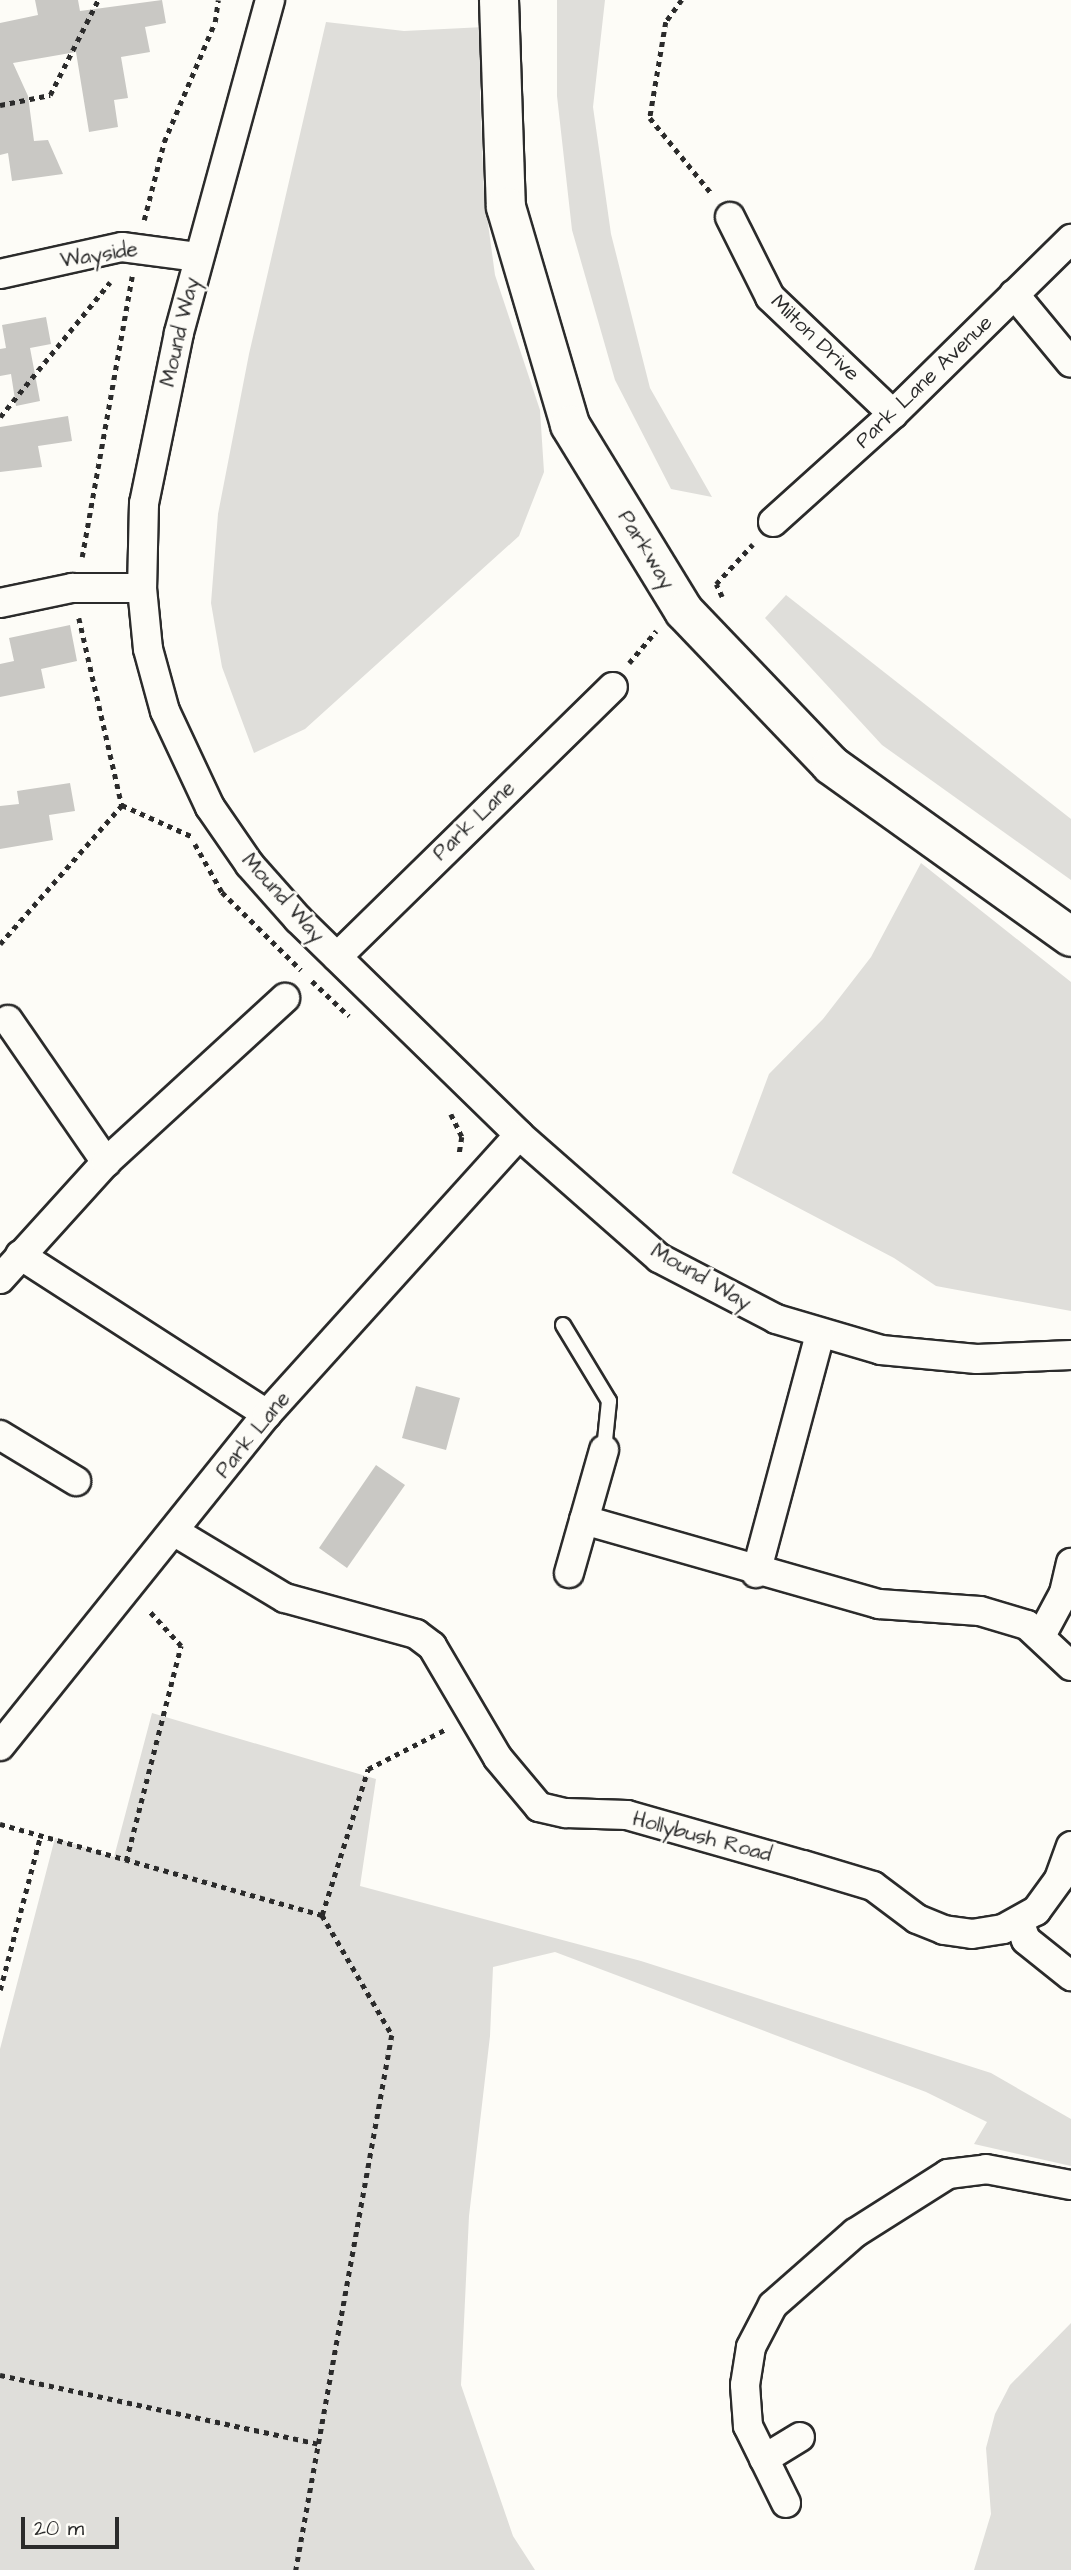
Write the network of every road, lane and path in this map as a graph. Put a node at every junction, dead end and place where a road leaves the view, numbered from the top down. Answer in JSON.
{"nodes":[{"id":1,"x":98,"y":0,"type":"edge"},
{"id":2,"x":218,"y":0,"type":"edge"},
{"id":3,"x":270,"y":0,"type":"edge"},
{"id":4,"x":499,"y":0,"type":"edge"},
{"id":5,"x":682,"y":0,"type":"edge"},
{"id":6,"x":0,"y":105,"type":"edge"},
{"id":7,"x":730,"y":217,"type":"joint"},
{"id":8,"x":142,"y":226,"type":"dead end"},
{"id":9,"x":1071,"y":239,"type":"edge"},
{"id":10,"x":198,"y":257,"type":"junction"},
{"id":11,"x":135,"y":264,"type":"dead end"},
{"id":12,"x":133,"y":271,"type":"junction"},
{"id":13,"x":0,"y":274,"type":"edge"},
{"id":14,"x":1014,"y":294,"type":"junction"},
{"id":15,"x":1071,"y":363,"type":"edge"},
{"id":16,"x":892,"y":414,"type":"junction"},
{"id":17,"x":0,"y":417,"type":"edge"},
{"id":18,"x":774,"y":522,"type":"joint"},
{"id":19,"x":77,"y":566,"type":"dead end"},
{"id":20,"x":142,"y":587,"type":"junction"},
{"id":21,"x":0,"y":603,"type":"edge"},
{"id":22,"x":726,"y":607,"type":"dead end"},
{"id":23,"x":665,"y":632,"type":"dead end"},
{"id":24,"x":613,"y":687,"type":"joint"},
{"id":25,"x":121,"y":805,"type":"dead end"},
{"id":26,"x":1071,"y":937,"type":"edge"},
{"id":27,"x":0,"y":944,"type":"edge"},
{"id":28,"x":337,"y":957,"type":"junction"},
{"id":29,"x":285,"y":998,"type":"dead end"},
{"id":30,"x":8,"y":1020,"type":"dead end"},
{"id":31,"x":519,"y":1135,"type":"junction"},
{"id":32,"x":106,"y":1163,"type":"junction"},
{"id":33,"x":20,"y":1255,"type":"junction"},
{"id":34,"x":0,"y":1279,"type":"edge"},
{"id":35,"x":563,"y":1325,"type":"dead end"},
{"id":36,"x":820,"y":1334,"type":"junction"},
{"id":37,"x":1071,"y":1355,"type":"edge"},
{"id":38,"x":267,"y":1414,"type":"junction"},
{"id":39,"x":0,"y":1435,"type":"edge"},
{"id":40,"x":604,"y":1450,"type":"joint"},
{"id":41,"x":76,"y":1480,"type":"dead end"},
{"id":42,"x":584,"y":1520,"type":"junction"},
{"id":43,"x":175,"y":1532,"type":"junction"},
{"id":44,"x":1071,"y":1563,"type":"edge"},
{"id":45,"x":569,"y":1573,"type":"dead end"},
{"id":46,"x":756,"y":1573,"type":"junction"},
{"id":47,"x":126,"y":1586,"type":"junction"},
{"id":48,"x":1042,"y":1634,"type":"junction"},
{"id":49,"x":1071,"y":1666,"type":"edge"},
{"id":50,"x":475,"y":1714,"type":"junction"},
{"id":51,"x":0,"y":1746,"type":"edge"},
{"id":52,"x":0,"y":1824,"type":"edge"},
{"id":53,"x":40,"y":1838,"type":"junction"},
{"id":54,"x":1071,"y":1846,"type":"edge"},
{"id":55,"x":125,"y":1861,"type":"junction"},
{"id":56,"x":322,"y":1915,"type":"junction"},
{"id":57,"x":1019,"y":1921,"type":"junction"},
{"id":58,"x":1071,"y":1976,"type":"edge"},
{"id":59,"x":0,"y":1990,"type":"edge"},
{"id":60,"x":1071,"y":2186,"type":"edge"},
{"id":61,"x":0,"y":2375,"type":"edge"},
{"id":62,"x":800,"y":2437,"type":"dead end"},
{"id":63,"x":318,"y":2444,"type":"junction"},
{"id":64,"x":764,"y":2459,"type":"junction"},
{"id":65,"x":786,"y":2503,"type":"dead end"},
{"id":66,"x":296,"y":2570,"type":"edge"}],
"edges":[{"from":1,"to":6,"type":"path"},
{"from":2,"to":8,"type":"path"},
{"from":3,"to":10,"type":"street","name":"Mound Way"},
{"from":4,"to":26,"type":"main road","name":"Parkway"},
{"from":5,"to":7,"type":"path"},
{"from":7,"to":16,"type":"street","name":"Milton Drive"},
{"from":9,"to":14,"type":"street","name":"Park Lane Avenue"},
{"from":10,"to":13,"type":"street","name":"Wayside"},
{"from":10,"to":20,"type":"street","name":"Mound Way"},
{"from":11,"to":12,"type":"path"},
{"from":12,"to":17,"type":"path"},
{"from":12,"to":19,"type":"path"},
{"from":14,"to":15,"type":"street"},
{"from":14,"to":16,"type":"street","name":"Park Lane Avenue"},
{"from":16,"to":18,"type":"street","name":"Park Lane Avenue"},
{"from":18,"to":22,"type":"path"},
{"from":20,"to":21,"type":"street"},
{"from":20,"to":28,"type":"street","name":"Mound Way"},
{"from":23,"to":24,"type":"path"},
{"from":24,"to":28,"type":"street","name":"Park Lane"},
{"from":25,"to":27,"type":"path"},
{"from":28,"to":31,"type":"street","name":"Mound Way"},
{"from":29,"to":32,"type":"street"},
{"from":30,"to":32,"type":"street"},
{"from":31,"to":36,"type":"street","name":"Mound Way"},
{"from":31,"to":38,"type":"street","name":"Park Lane"},
{"from":32,"to":33,"type":"street"},
{"from":33,"to":34,"type":"street"},
{"from":33,"to":38,"type":"street"},
{"from":35,"to":40,"type":"lane"},
{"from":36,"to":37,"type":"street","name":"Mound Way"},
{"from":36,"to":46,"type":"street"},
{"from":38,"to":43,"type":"street","name":"Park Lane"},
{"from":39,"to":41,"type":"street"},
{"from":40,"to":42,"type":"street"},
{"from":42,"to":45,"type":"street"},
{"from":42,"to":46,"type":"street"},
{"from":43,"to":47,"type":"street","name":"Park Lane"},
{"from":43,"to":50,"type":"street","name":"Hollybush Road"},
{"from":44,"to":48,"type":"street"},
{"from":46,"to":48,"type":"street"},
{"from":47,"to":51,"type":"street","name":"Park Lane"},
{"from":47,"to":55,"type":"path"},
{"from":48,"to":49,"type":"street"},
{"from":50,"to":56,"type":"path"},
{"from":50,"to":57,"type":"street","name":"Hollybush Road"},
{"from":52,"to":53,"type":"path"},
{"from":53,"to":55,"type":"path"},
{"from":53,"to":59,"type":"path"},
{"from":54,"to":57,"type":"street","name":"Hollybush Road"},
{"from":55,"to":56,"type":"path"},
{"from":56,"to":63,"type":"path"},
{"from":57,"to":58,"type":"street"},
{"from":60,"to":64,"type":"street"},
{"from":61,"to":63,"type":"path"},
{"from":62,"to":64,"type":"street"},
{"from":63,"to":66,"type":"path"},
{"from":64,"to":65,"type":"street"}]}
